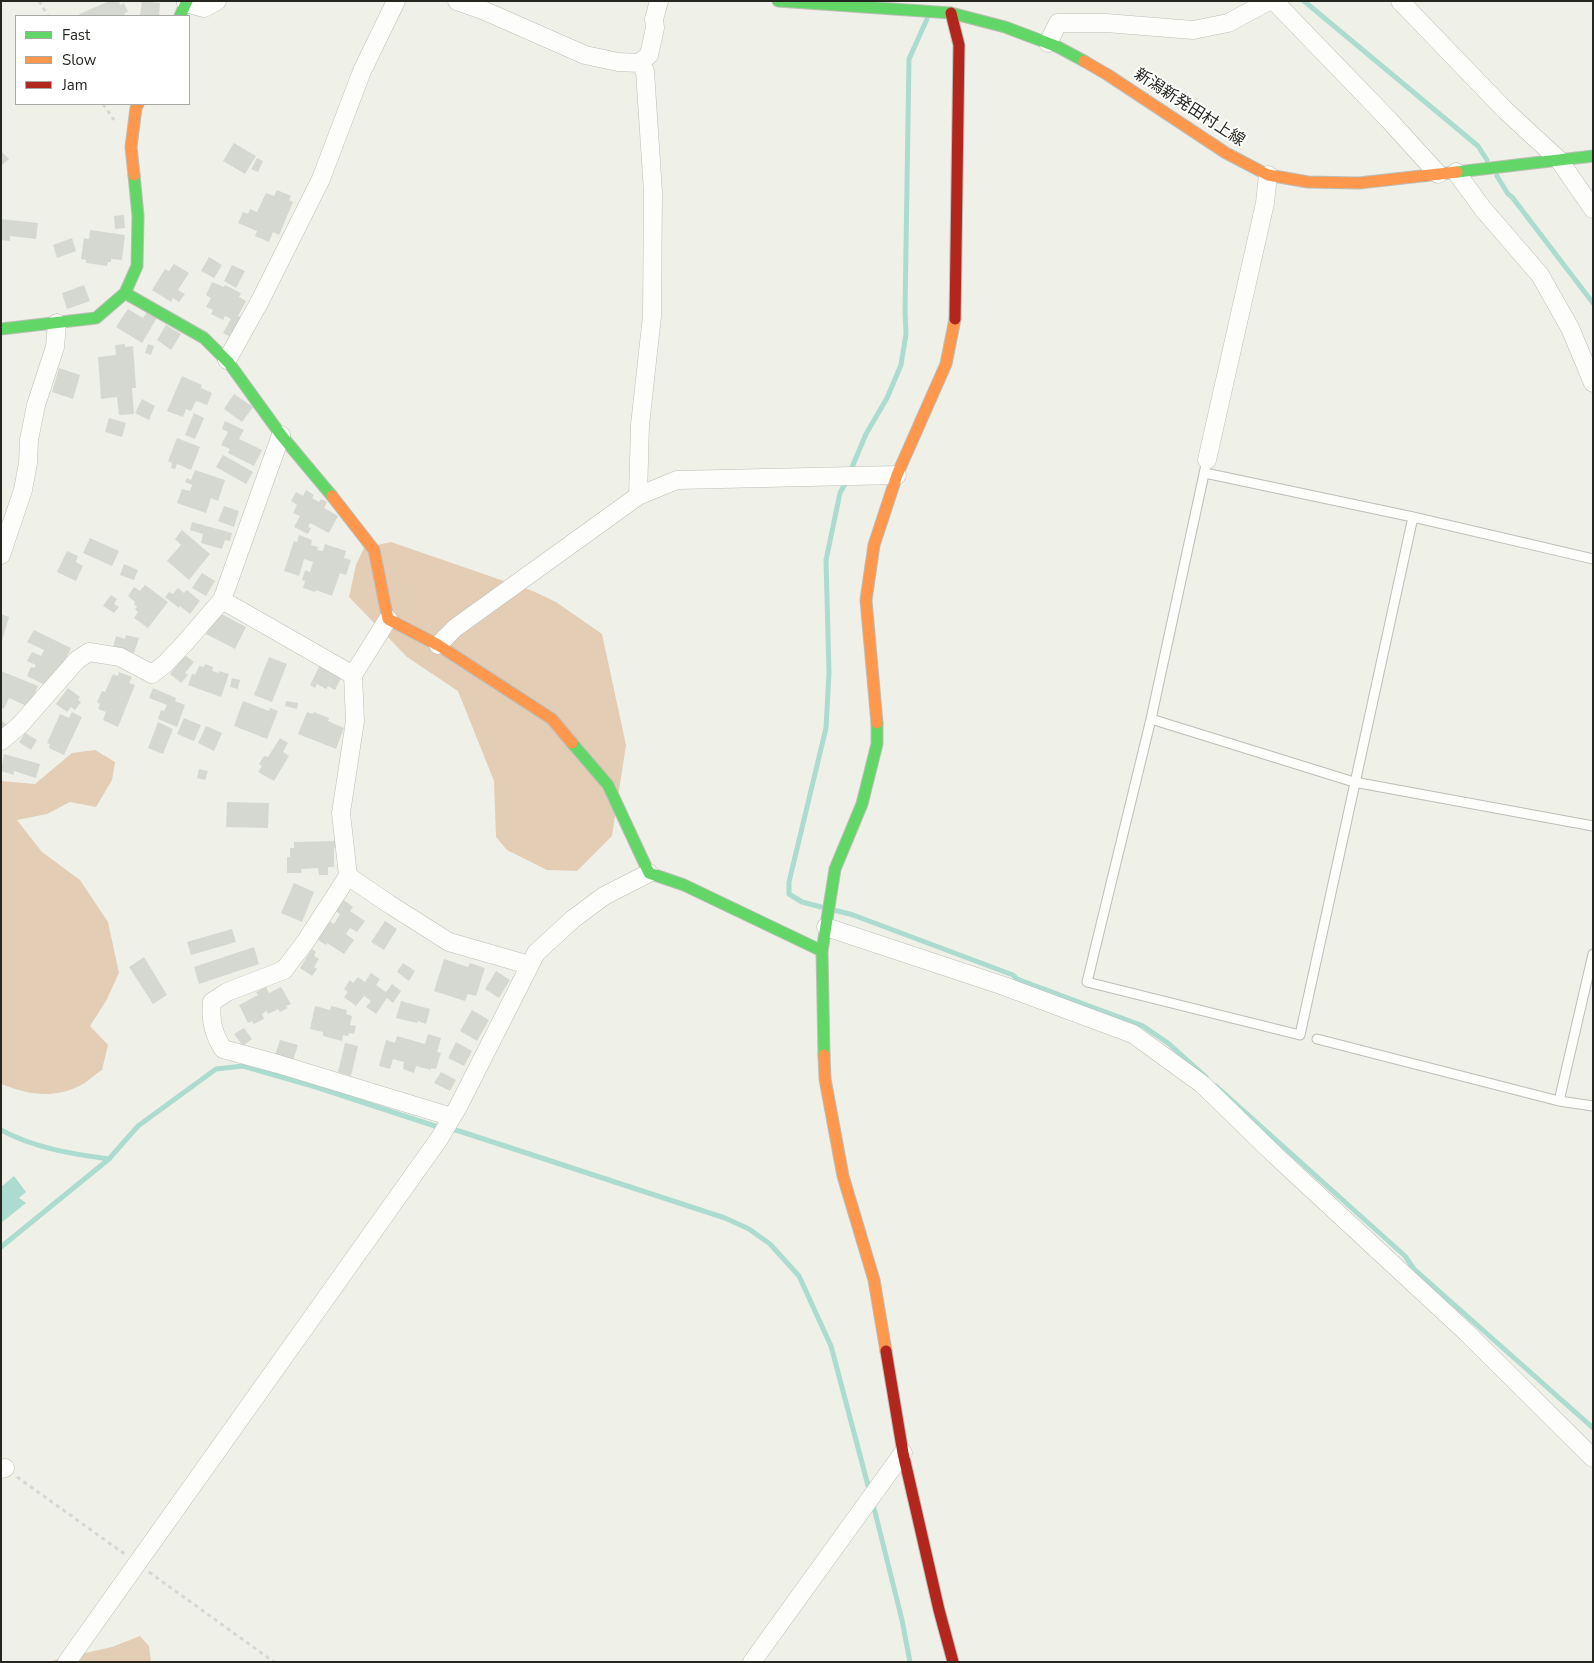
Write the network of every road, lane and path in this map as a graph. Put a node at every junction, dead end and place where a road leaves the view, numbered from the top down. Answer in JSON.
{"nodes":[{"id":1,"x":39,"y":1,"type":"edge"},
{"id":2,"x":217,"y":1,"type":"edge"},
{"id":3,"x":396,"y":1,"type":"edge"},
{"id":4,"x":458,"y":1,"type":"edge"},
{"id":5,"x":658,"y":1,"type":"edge"},
{"id":6,"x":778,"y":1,"type":"edge"},
{"id":7,"x":1269,"y":1,"type":"edge"},
{"id":8,"x":1274,"y":1,"type":"edge"},
{"id":9,"x":1400,"y":1,"type":"edge"},
{"id":10,"x":184,"y":7,"type":"edge"},
{"id":11,"x":952,"y":7,"type":"edge"},
{"id":12,"x":47,"y":15,"type":"edge"},
{"id":13,"x":1048,"y":43,"type":"junction"},
{"id":14,"x":639,"y":63,"type":"junction"},
{"id":15,"x":138,"y":105,"type":"edge"},
{"id":16,"x":1593,"y":156,"type":"edge"},
{"id":17,"x":1559,"y":160,"type":"junction"},
{"id":18,"x":1456,"y":172,"type":"junction"},
{"id":19,"x":1438,"y":174,"type":"junction"},
{"id":20,"x":1268,"y":176,"type":"junction"},
{"id":21,"x":1593,"y":209,"type":"edge"},
{"id":22,"x":125,"y":292,"type":"junction"},
{"id":23,"x":57,"y":323,"type":"junction"},
{"id":24,"x":1,"y":329,"type":"edge"},
{"id":25,"x":227,"y":360,"type":"junction"},
{"id":26,"x":1593,"y":383,"type":"edge"},
{"id":27,"x":281,"y":435,"type":"junction"},
{"id":28,"x":1206,"y":467,"type":"junction"},
{"id":29,"x":897,"y":475,"type":"junction"},
{"id":30,"x":638,"y":496,"type":"junction"},
{"id":31,"x":1412,"y":517,"type":"junction"},
{"id":32,"x":1,"y":556,"type":"edge"},
{"id":33,"x":1593,"y":559,"type":"edge"},
{"id":34,"x":222,"y":600,"type":"junction"},
{"id":35,"x":388,"y":619,"type":"junction"},
{"id":36,"x":438,"y":645,"type":"junction"},
{"id":37,"x":353,"y":675,"type":"junction"},
{"id":38,"x":1151,"y":719,"type":"junction"},
{"id":39,"x":1,"y":741,"type":"edge"},
{"id":40,"x":1354,"y":782,"type":"junction"},
{"id":41,"x":1593,"y":826,"type":"edge"},
{"id":42,"x":649,"y":872,"type":"junction"},
{"id":43,"x":348,"y":876,"type":"junction"},
{"id":44,"x":826,"y":927,"type":"junction"},
{"id":45,"x":822,"y":951,"type":"junction"},
{"id":46,"x":1593,"y":954,"type":"edge"},
{"id":47,"x":529,"y":965,"type":"junction"},
{"id":48,"x":1317,"y":1039,"type":"dead end"},
{"id":49,"x":1559,"y":1101,"type":"junction"},
{"id":50,"x":1593,"y":1106,"type":"edge"},
{"id":51,"x":452,"y":1118,"type":"junction"},
{"id":52,"x":903,"y":1453,"type":"junction"},
{"id":53,"x":1593,"y":1458,"type":"edge"},
{"id":54,"x":67,"y":1662,"type":"edge"},
{"id":55,"x":752,"y":1662,"type":"edge"},
{"id":56,"x":953,"y":1662,"type":"edge"}],
"edges":[{"from":1,"to":12,"type":"path"},
{"from":2,"to":10,"type":"street"},
{"from":3,"to":25,"type":"street"},
{"from":4,"to":14,"type":"street"},
{"from":5,"to":14,"type":"street"},
{"from":6,"to":11,"type":"street","name":"新潟新発田村上線"},
{"from":7,"to":13,"type":"street"},
{"from":8,"to":19,"type":"street"},
{"from":9,"to":17,"type":"street"},
{"from":11,"to":13,"type":"street","name":"新潟新発田村上線"},
{"from":11,"to":29,"type":"street"},
{"from":13,"to":20,"type":"street","name":"新潟新発田村上線"},
{"from":14,"to":30,"type":"street"},
{"from":15,"to":22,"type":"street"},
{"from":16,"to":17,"type":"street","name":"新潟新発田村上線"},
{"from":17,"to":18,"type":"street","name":"新潟新発田村上線"},
{"from":17,"to":21,"type":"street"},
{"from":18,"to":19,"type":"street","name":"新潟新発田村上線"},
{"from":18,"to":26,"type":"street"},
{"from":19,"to":20,"type":"street","name":"新潟新発田村上線"},
{"from":20,"to":28,"type":"street"},
{"from":22,"to":23,"type":"street"},
{"from":22,"to":25,"type":"street"},
{"from":23,"to":24,"type":"street"},
{"from":23,"to":32,"type":"street"},
{"from":25,"to":27,"type":"street"},
{"from":27,"to":34,"type":"street"},
{"from":27,"to":35,"type":"street"},
{"from":28,"to":31,"type":"lane"},
{"from":28,"to":38,"type":"lane"},
{"from":29,"to":30,"type":"street"},
{"from":29,"to":44,"type":"street"},
{"from":30,"to":36,"type":"street"},
{"from":31,"to":33,"type":"lane"},
{"from":31,"to":40,"type":"lane"},
{"from":34,"to":37,"type":"street"},
{"from":34,"to":39,"type":"street"},
{"from":35,"to":36,"type":"street"},
{"from":35,"to":37,"type":"street"},
{"from":36,"to":42,"type":"street"},
{"from":37,"to":43,"type":"street"},
{"from":38,"to":40,"type":"lane"},
{"from":38,"to":40,"type":"lane"},
{"from":40,"to":41,"type":"lane"},
{"from":42,"to":45,"type":"street"},
{"from":42,"to":47,"type":"street"},
{"from":43,"to":47,"type":"street"},
{"from":43,"to":51,"type":"street"},
{"from":44,"to":45,"type":"street"},
{"from":44,"to":53,"type":"street"},
{"from":45,"to":52,"type":"street"},
{"from":46,"to":49,"type":"lane"},
{"from":47,"to":51,"type":"street"},
{"from":48,"to":49,"type":"lane"},
{"from":49,"to":50,"type":"lane"},
{"from":51,"to":54,"type":"street"},
{"from":52,"to":55,"type":"street"},
{"from":52,"to":56,"type":"street"}]}
